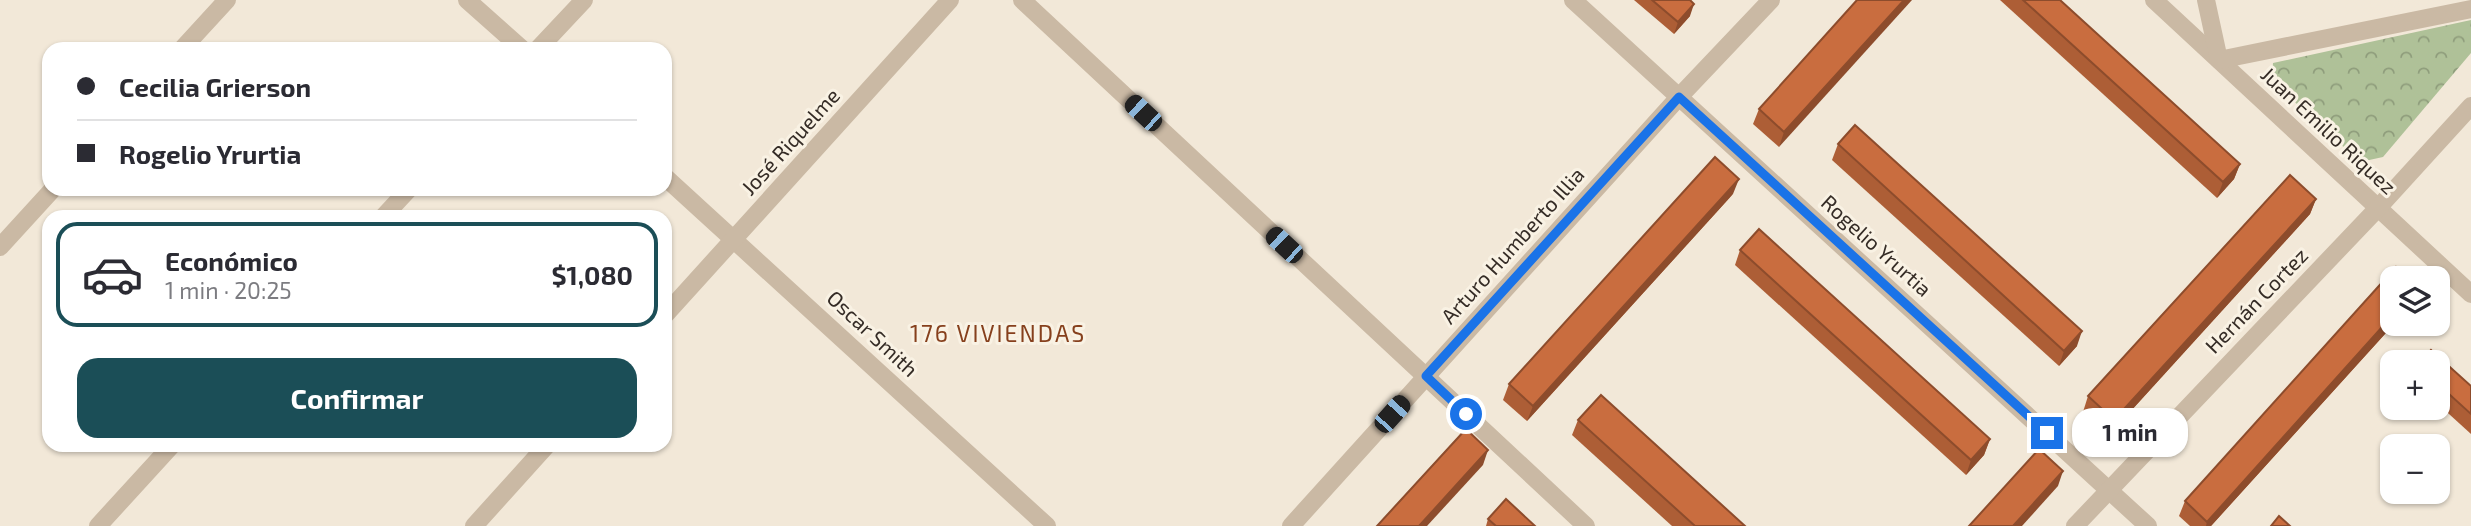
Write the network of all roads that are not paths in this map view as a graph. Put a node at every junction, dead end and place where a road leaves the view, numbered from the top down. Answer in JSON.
{"nodes":[{"id":1,"x":227,"y":0,"type":"edge"},
{"id":2,"x":467,"y":0,"type":"edge"},
{"id":3,"x":584,"y":0,"type":"edge"},
{"id":4,"x":950,"y":0,"type":"edge"},
{"id":5,"x":1022,"y":0,"type":"edge"},
{"id":6,"x":1573,"y":0,"type":"edge"},
{"id":7,"x":1771,"y":0,"type":"edge"},
{"id":8,"x":2154,"y":0,"type":"edge"},
{"id":9,"x":2206,"y":0,"type":"edge"},
{"id":10,"x":2471,"y":9,"type":"edge"},
{"id":11,"x":188,"y":42,"type":"edge"},
{"id":12,"x":514,"y":42,"type":"edge"},
{"id":13,"x":545,"y":42,"type":"edge"},
{"id":14,"x":2219,"y":60,"type":"junction"},
{"id":15,"x":1679,"y":97,"type":"junction"},
{"id":16,"x":2471,"y":106,"type":"edge"},
{"id":17,"x":672,"y":183,"type":"edge"},
{"id":18,"x":47,"y":196,"type":"edge"},
{"id":19,"x":402,"y":196,"type":"edge"},
{"id":20,"x":2377,"y":209,"type":"junction"},
{"id":21,"x":390,"y":210,"type":"edge"},
{"id":22,"x":734,"y":239,"type":"junction"},
{"id":23,"x":0,"y":247,"type":"edge"},
{"id":24,"x":2471,"y":294,"type":"edge"},
{"id":25,"x":672,"y":307,"type":"edge"},
{"id":26,"x":1426,"y":376,"type":"junction"},
{"id":27,"x":166,"y":452,"type":"edge"},
{"id":28,"x":541,"y":452,"type":"edge"},
{"id":29,"x":2108,"y":489,"type":"junction"},
{"id":30,"x":483,"y":523,"type":"edge"},
{"id":31,"x":98,"y":526,"type":"edge"},
{"id":32,"x":1047,"y":526,"type":"edge"},
{"id":33,"x":1291,"y":526,"type":"edge"},
{"id":34,"x":1586,"y":526,"type":"edge"},
{"id":35,"x":2075,"y":526,"type":"edge"},
{"id":36,"x":2148,"y":526,"type":"edge"}],
"edges":[{"from":1,"to":11,"type":"street"},
{"from":2,"to":12,"type":"street"},
{"from":3,"to":13,"type":"street"},
{"from":4,"to":22,"type":"street","name":"José Riquelme"},
{"from":5,"to":26,"type":"street"},
{"from":6,"to":15,"type":"street","name":"Rogelio Yrurtia"},
{"from":7,"to":15,"type":"street","name":"Arturo Humberto Illia"},
{"from":8,"to":14,"type":"street","name":"Juan Emilio Riquez"},
{"from":9,"to":14,"type":"street"},
{"from":10,"to":14,"type":"street"},
{"from":14,"to":20,"type":"street","name":"Juan Emilio Riquez"},
{"from":15,"to":26,"type":"street","name":"Arturo Humberto Illia"},
{"from":15,"to":29,"type":"street","name":"Rogelio Yrurtia"},
{"from":16,"to":20,"type":"street","name":"Hernán Cortez"},
{"from":17,"to":22,"type":"street","name":"Oscar Smith"},
{"from":18,"to":23,"type":"street"},
{"from":19,"to":21,"type":"street"},
{"from":20,"to":24,"type":"street","name":"Juan Emilio Riquez"},
{"from":20,"to":29,"type":"street","name":"Hernán Cortez"},
{"from":22,"to":25,"type":"street","name":"José Riquelme"},
{"from":22,"to":32,"type":"street","name":"Oscar Smith"},
{"from":26,"to":33,"type":"street","name":"Arturo Humberto Illia"},
{"from":26,"to":34,"type":"street"},
{"from":27,"to":31,"type":"street"},
{"from":28,"to":30,"type":"street"},
{"from":29,"to":35,"type":"street","name":"Hernán Cortez"},
{"from":29,"to":36,"type":"street","name":"Rogelio Yrurtia"}]}
